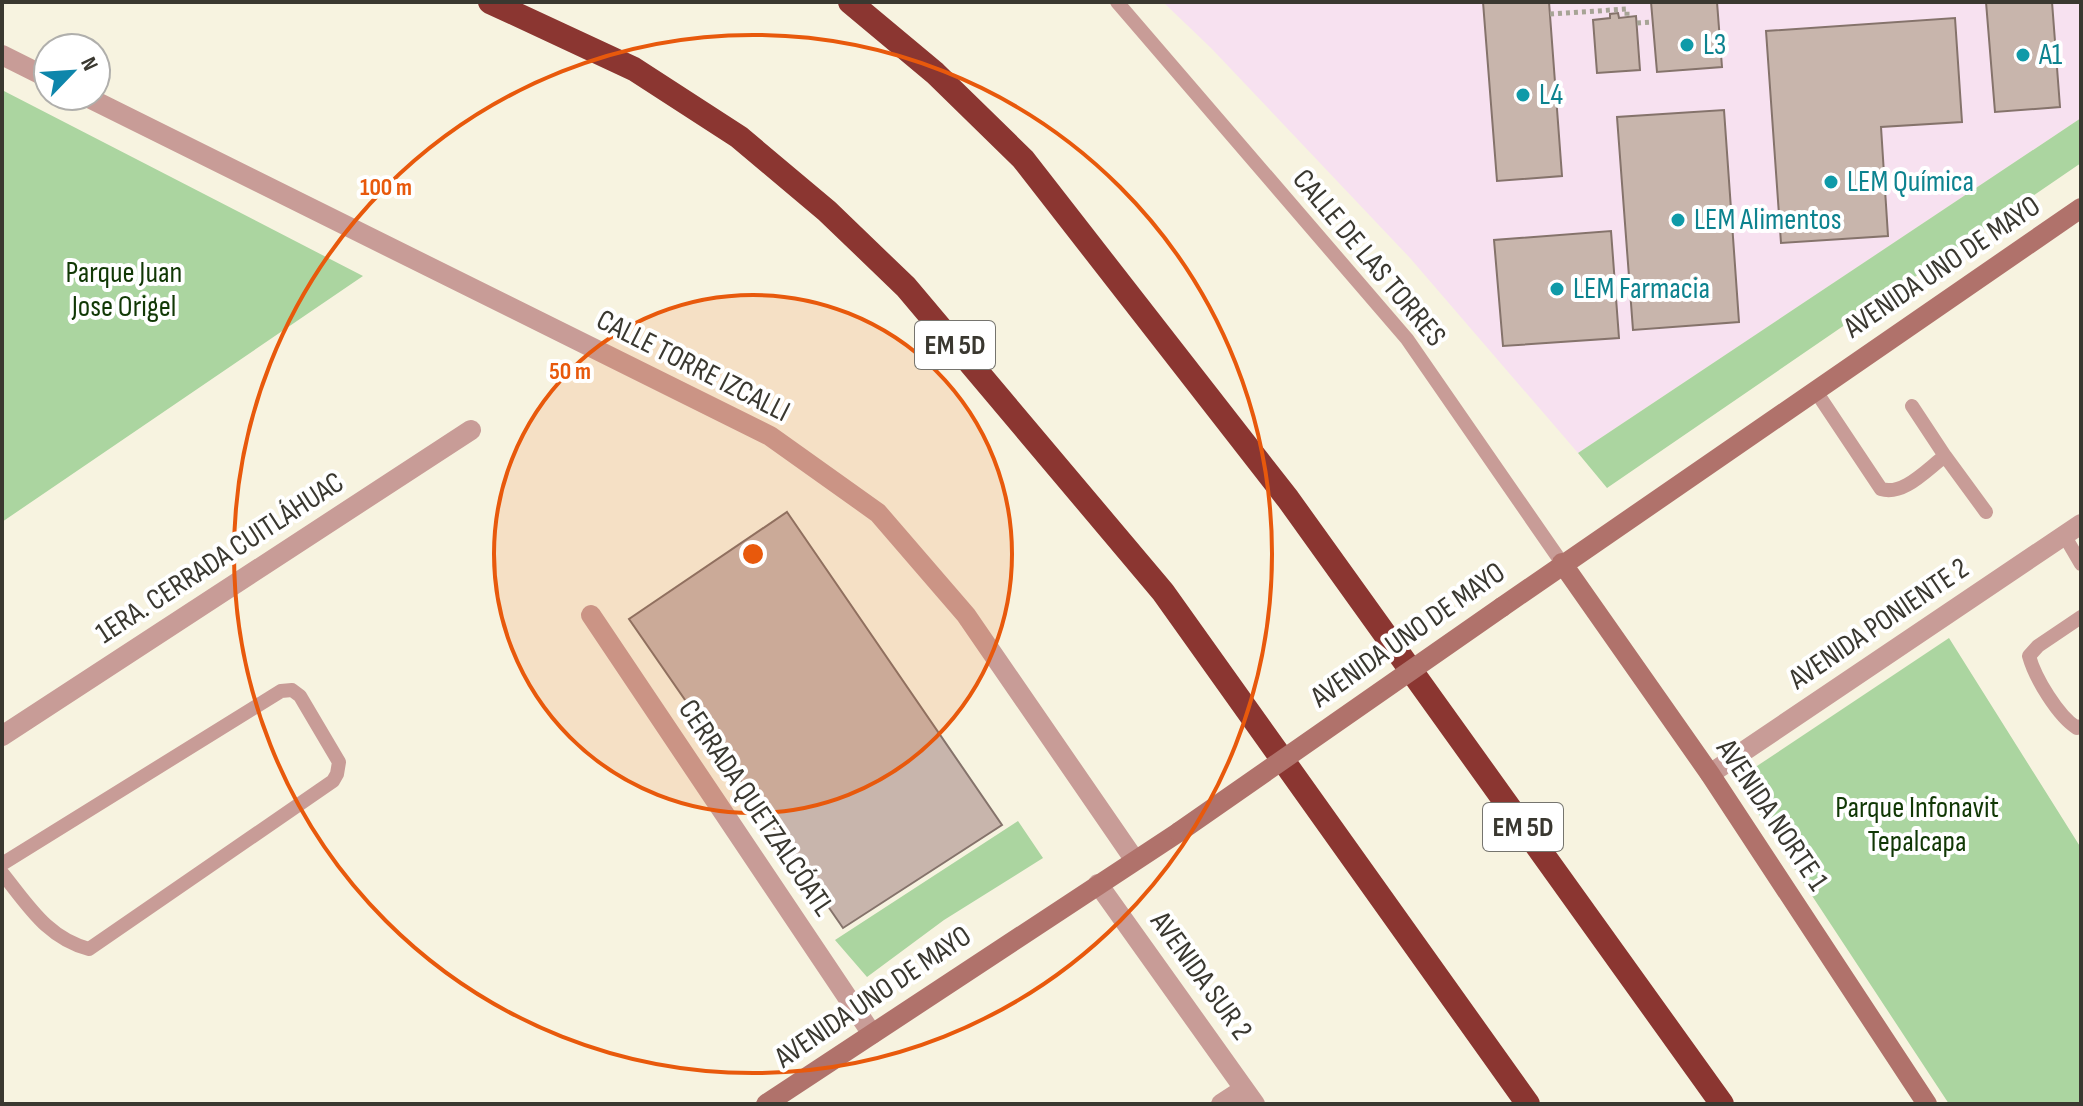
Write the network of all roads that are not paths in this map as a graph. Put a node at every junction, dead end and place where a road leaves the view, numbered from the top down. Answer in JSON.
{"nodes":[{"id":1,"x":490,"y":2,"type":"edge"},
{"id":2,"x":850,"y":2,"type":"edge"},
{"id":3,"x":1117,"y":2,"type":"edge"},
{"id":4,"x":2,"y":55,"type":"edge"},
{"id":5,"x":32,"y":70,"type":"edge"},
{"id":6,"x":112,"y":109,"type":"edge"},
{"id":7,"x":2081,"y":208,"type":"edge"},
{"id":8,"x":1815,"y":390,"type":"junction"},
{"id":9,"x":1912,"y":406,"type":"dead end"},
{"id":10,"x":471,"y":430,"type":"dead end"},
{"id":11,"x":1945,"y":456,"type":"junction"},
{"id":12,"x":1986,"y":512,"type":"dead end"},
{"id":13,"x":2073,"y":530,"type":"edge"},
{"id":14,"x":1562,"y":563,"type":"junction"},
{"id":15,"x":2081,"y":564,"type":"edge"},
{"id":16,"x":591,"y":615,"type":"dead end"},
{"id":17,"x":2081,"y":617,"type":"edge"},
{"id":18,"x":2081,"y":726,"type":"edge"},
{"id":19,"x":2,"y":736,"type":"edge"},
{"id":20,"x":1710,"y":774,"type":"junction"},
{"id":21,"x":1134,"y":859,"type":"junction"},
{"id":22,"x":2,"y":864,"type":"edge"},
{"id":23,"x":2,"y":873,"type":"edge"},
{"id":24,"x":1098,"y":884,"type":"junction"},
{"id":25,"x":872,"y":1034,"type":"junction"},
{"id":26,"x":1250,"y":1096,"type":"edge"},
{"id":27,"x":766,"y":1104,"type":"edge"},
{"id":28,"x":1221,"y":1104,"type":"edge"},
{"id":29,"x":1528,"y":1104,"type":"edge"},
{"id":30,"x":1722,"y":1104,"type":"edge"},
{"id":31,"x":1927,"y":1104,"type":"edge"}],
"edges":[{"from":1,"to":29,"type":"highway","number":"EM 5D"},
{"from":2,"to":30,"type":"highway","number":"EM 5D"},
{"from":3,"to":14,"type":"lane","name":"CALLE DE LAS TORRES"},
{"from":4,"to":5,"type":"street"},
{"from":6,"to":21,"type":"street","name":"CALLE TORRE IZCALLI"},
{"from":7,"to":8,"type":"main road","name":"AVENIDA UNO DE MAYO"},
{"from":8,"to":11,"type":"lane"},
{"from":8,"to":14,"type":"main road","name":"AVENIDA UNO DE MAYO"},
{"from":9,"to":11,"type":"lane"},
{"from":10,"to":19,"type":"street","name":"1ERA. CERRADA CUITLÁHUAC"},
{"from":11,"to":12,"type":"lane"},
{"from":13,"to":15,"type":"lane"},
{"from":13,"to":20,"type":"street","name":"AVENIDA PONIENTE 2"},
{"from":14,"to":20,"type":"main road","name":"AVENIDA NORTE 1"},
{"from":14,"to":21,"type":"main road","name":"AVENIDA UNO DE MAYO","bridge":true},
{"from":16,"to":25,"type":"street","name":"CERRADA QUETZALCÓATL"},
{"from":17,"to":18,"type":"lane"},
{"from":20,"to":31,"type":"main road","name":"AVENIDA NORTE 1"},
{"from":21,"to":24,"type":"main road","name":"AVENIDA UNO DE MAYO"},
{"from":22,"to":23,"type":"lane"},
{"from":24,"to":25,"type":"main road","name":"AVENIDA UNO DE MAYO"},
{"from":24,"to":26,"type":"street","name":"AVENIDA SUR 2"},
{"from":25,"to":27,"type":"main road","name":"AVENIDA UNO DE MAYO"},
{"from":26,"to":28,"type":"street"}]}
